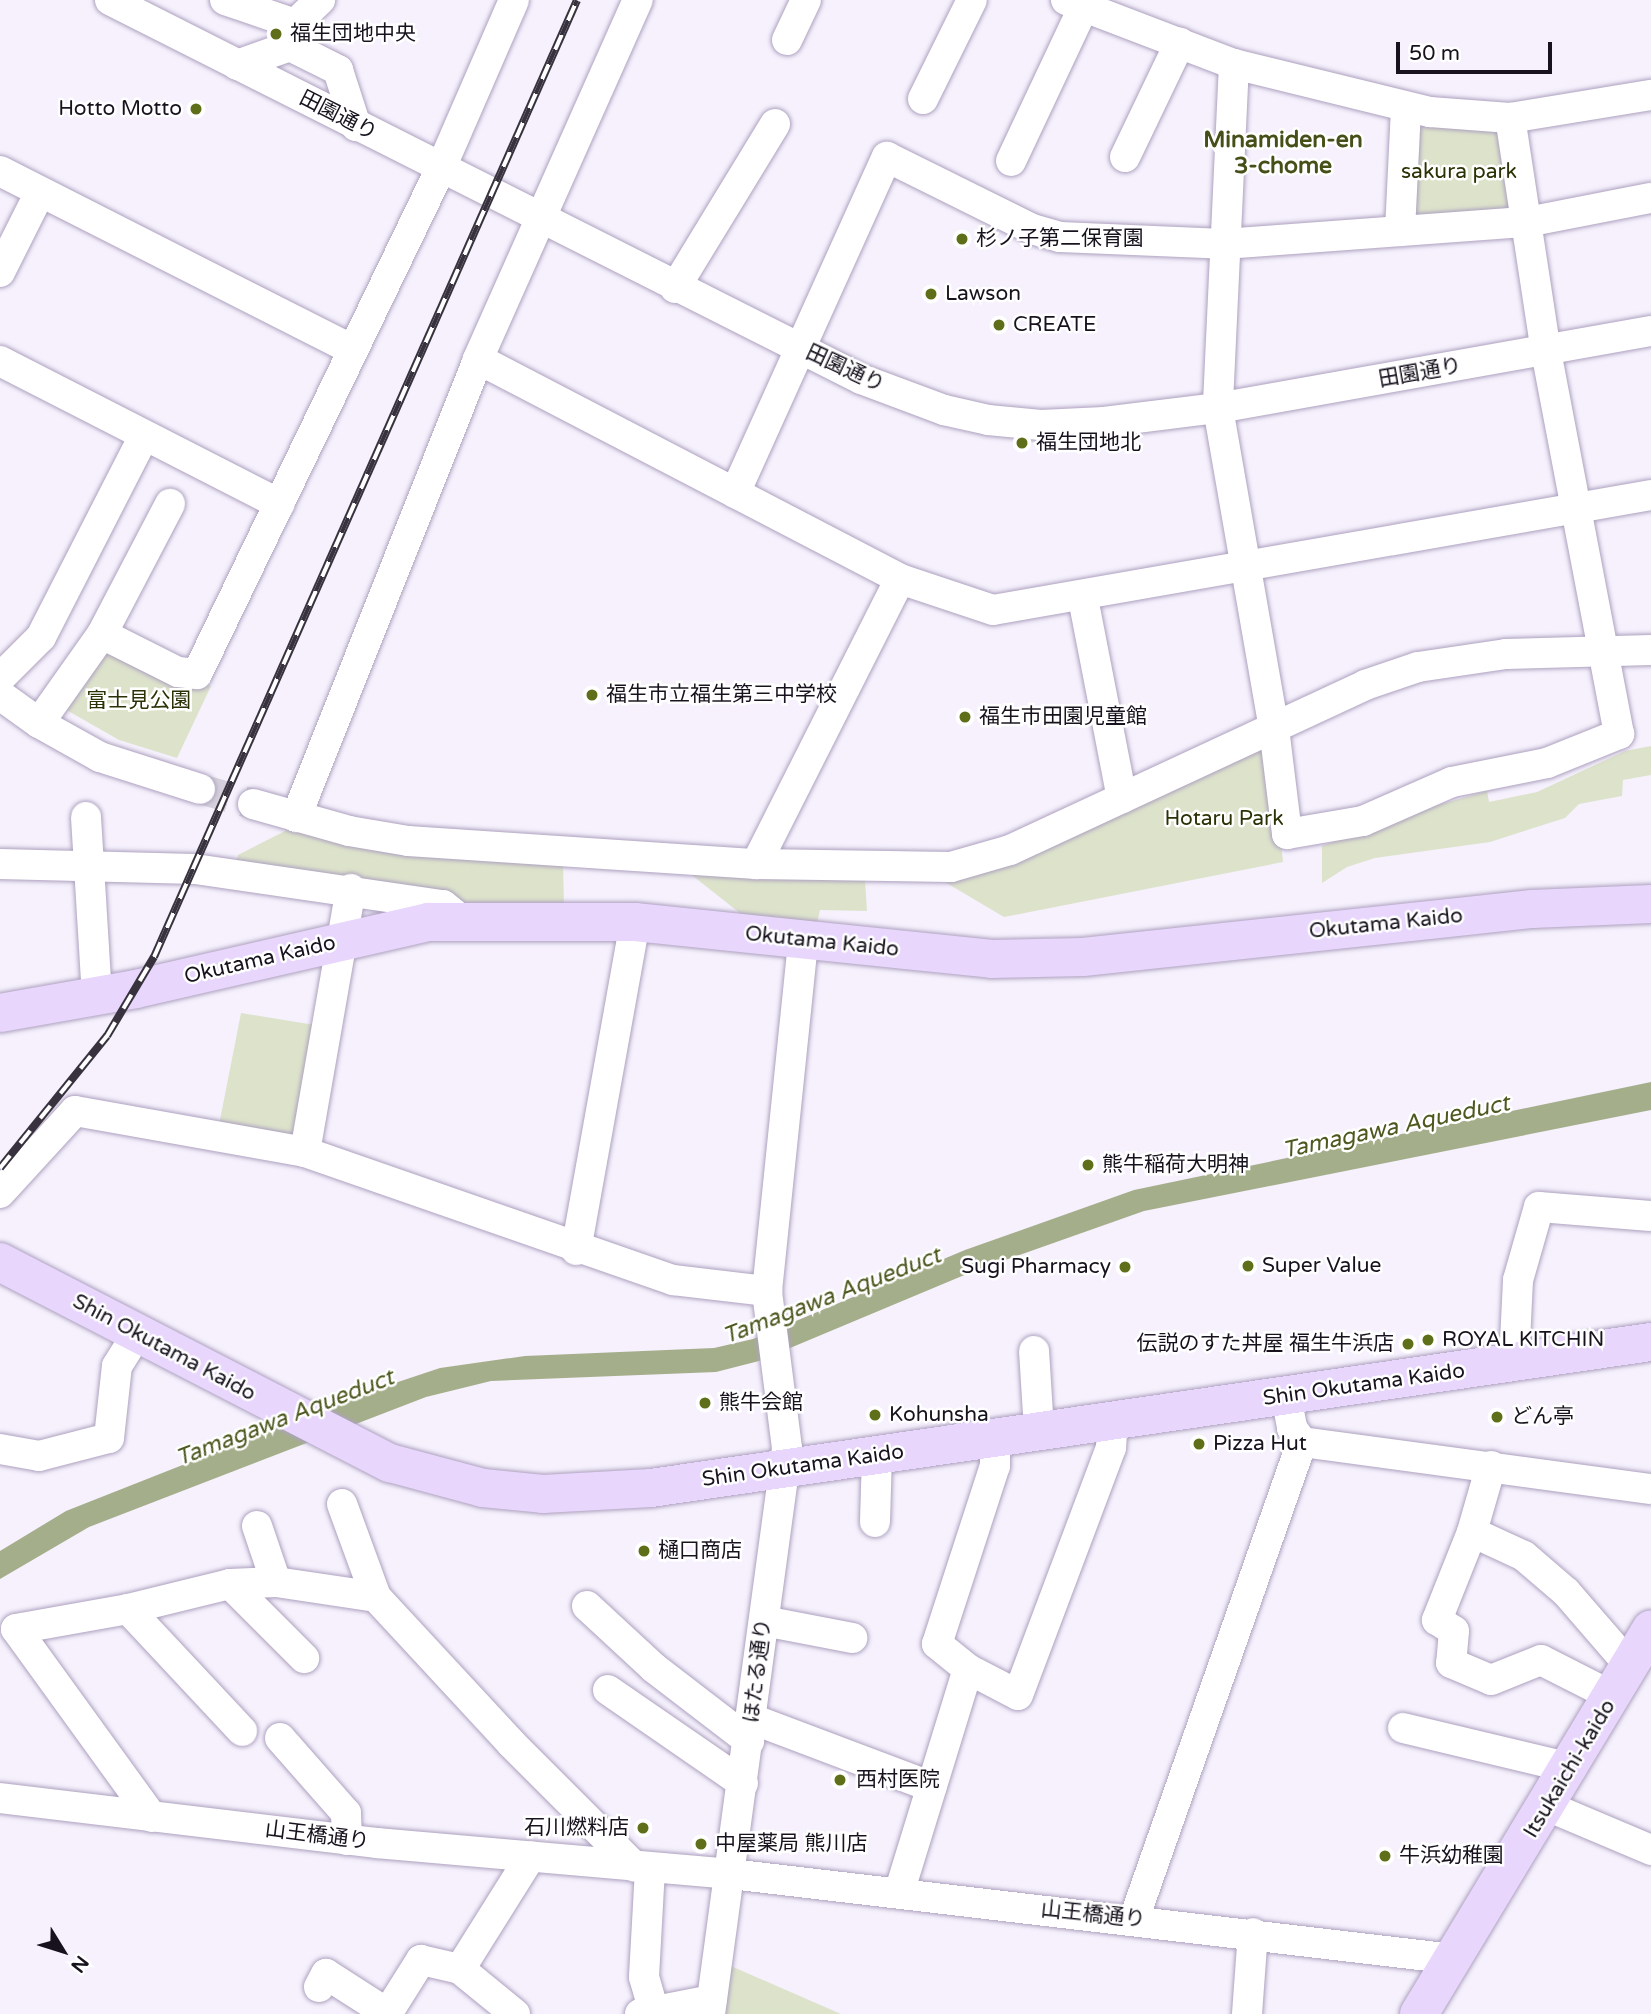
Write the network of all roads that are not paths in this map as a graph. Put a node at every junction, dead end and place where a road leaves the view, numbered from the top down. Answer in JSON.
{"nodes":[{"id":1,"x":110,"y":0,"type":"edge"},
{"id":2,"x":225,"y":0,"type":"edge"},
{"id":3,"x":320,"y":0,"type":"edge"},
{"id":4,"x":514,"y":0,"type":"edge"},
{"id":5,"x":638,"y":0,"type":"edge"},
{"id":6,"x":806,"y":0,"type":"edge"},
{"id":7,"x":972,"y":0,"type":"edge"},
{"id":8,"x":1075,"y":3,"type":"edge"},
{"id":9,"x":142,"y":7,"type":"edge"},
{"id":10,"x":787,"y":40,"type":"dead end"},
{"id":11,"x":1180,"y":42,"type":"junction"},
{"id":12,"x":1234,"y":64,"type":"junction"},
{"id":13,"x":237,"y":65,"type":"junction"},
{"id":14,"x":1651,"y":95,"type":"edge"},
{"id":15,"x":923,"y":99,"type":"dead end"},
{"id":16,"x":1406,"y":108,"type":"junction"},
{"id":17,"x":1510,"y":118,"type":"junction"},
{"id":18,"x":775,"y":124,"type":"dead end"},
{"id":19,"x":356,"y":125,"type":"junction"},
{"id":20,"x":1125,"y":157,"type":"dead end"},
{"id":21,"x":1011,"y":161,"type":"dead end"},
{"id":22,"x":441,"y":168,"type":"junction"},
{"id":23,"x":0,"y":171,"type":"edge"},
{"id":24,"x":40,"y":192,"type":"junction"},
{"id":25,"x":1651,"y":198,"type":"edge"},
{"id":26,"x":540,"y":219,"type":"junction"},
{"id":27,"x":1527,"y":222,"type":"junction"},
{"id":28,"x":1400,"y":231,"type":"junction"},
{"id":29,"x":1224,"y":244,"type":"junction"},
{"id":30,"x":0,"y":272,"type":"edge"},
{"id":31,"x":675,"y":288,"type":"junction"},
{"id":32,"x":1651,"y":331,"type":"edge"},
{"id":33,"x":802,"y":349,"type":"junction"},
{"id":34,"x":353,"y":350,"type":"junction"},
{"id":35,"x":1546,"y":352,"type":"junction"},
{"id":36,"x":478,"y":359,"type":"junction"},
{"id":37,"x":0,"y":360,"type":"edge"},
{"id":38,"x":1218,"y":408,"type":"junction"},
{"id":39,"x":144,"y":436,"type":"junction"},
{"id":40,"x":735,"y":493,"type":"junction"},
{"id":41,"x":1651,"y":495,"type":"edge"},
{"id":42,"x":279,"y":504,"type":"junction"},
{"id":43,"x":170,"y":505,"type":"dead end"},
{"id":44,"x":1577,"y":508,"type":"junction"},
{"id":45,"x":1247,"y":567,"type":"junction"},
{"id":46,"x":900,"y":579,"type":"junction"},
{"id":47,"x":1083,"y":598,"type":"junction"},
{"id":48,"x":102,"y":634,"type":"junction"},
{"id":49,"x":1651,"y":650,"type":"edge"},
{"id":50,"x":1603,"y":651,"type":"junction"},
{"id":51,"x":0,"y":678,"type":"edge"},
{"id":52,"x":0,"y":695,"type":"edge"},
{"id":53,"x":38,"y":723,"type":"junction"},
{"id":54,"x":1274,"y":728,"type":"junction"},
{"id":55,"x":200,"y":789,"type":"tunnel mouth"},
{"id":56,"x":1122,"y":798,"type":"junction"},
{"id":57,"x":253,"y":804,"type":"tunnel mouth"},
{"id":58,"x":86,"y":817,"type":"dead end"},
{"id":59,"x":296,"y":817,"type":"junction"},
{"id":60,"x":0,"y":864,"type":"edge"},
{"id":61,"x":755,"y":864,"type":"junction"},
{"id":62,"x":90,"y":865,"type":"junction"},
{"id":63,"x":351,"y":889,"type":"junction"},
{"id":64,"x":1651,"y":904,"type":"edge"},
{"id":65,"x":464,"y":922,"type":"junction"},
{"id":66,"x":635,"y":922,"type":"junction"},
{"id":67,"x":803,"y":940,"type":"junction"},
{"id":68,"x":342,"y":942,"type":"junction"},
{"id":69,"x":97,"y":997,"type":"junction"},
{"id":70,"x":0,"y":1013,"type":"edge"},
{"id":71,"x":305,"y":1152,"type":"junction"},
{"id":72,"x":0,"y":1193,"type":"edge"},
{"id":73,"x":1651,"y":1216,"type":"edge"},
{"id":74,"x":576,"y":1250,"type":"junction"},
{"id":75,"x":2,"y":1269,"type":"edge"},
{"id":76,"x":767,"y":1290,"type":"junction"},
{"id":77,"x":135,"y":1335,"type":"junction"},
{"id":78,"x":1651,"y":1342,"type":"edge"},
{"id":79,"x":1034,"y":1351,"type":"dead end"},
{"id":80,"x":1514,"y":1362,"type":"junction"},
{"id":81,"x":1286,"y":1396,"type":"junction"},
{"id":82,"x":1113,"y":1422,"type":"junction"},
{"id":83,"x":1039,"y":1431,"type":"junction"},
{"id":84,"x":995,"y":1438,"type":"junction"},
{"id":85,"x":1302,"y":1442,"type":"junction"},
{"id":86,"x":0,"y":1449,"type":"edge"},
{"id":87,"x":877,"y":1455,"type":"junction"},
{"id":88,"x":1490,"y":1466,"type":"junction"},
{"id":89,"x":784,"y":1468,"type":"junction"},
{"id":90,"x":1651,"y":1489,"type":"edge"},
{"id":91,"x":342,"y":1504,"type":"dead end"},
{"id":92,"x":875,"y":1522,"type":"dead end"},
{"id":93,"x":257,"y":1525,"type":"dead end"},
{"id":94,"x":1472,"y":1532,"type":"junction"},
{"id":95,"x":275,"y":1582,"type":"junction"},
{"id":96,"x":230,"y":1584,"type":"junction"},
{"id":97,"x":376,"y":1597,"type":"junction"},
{"id":98,"x":587,"y":1606,"type":"dead end"},
{"id":99,"x":128,"y":1609,"type":"junction"},
{"id":100,"x":764,"y":1621,"type":"junction"},
{"id":101,"x":8,"y":1630,"type":"edge"},
{"id":102,"x":1651,"y":1630,"type":"edge"},
{"id":103,"x":852,"y":1638,"type":"dead end"},
{"id":104,"x":304,"y":1658,"type":"dead end"},
{"id":105,"x":968,"y":1669,"type":"junction"},
{"id":106,"x":1623,"y":1682,"type":"junction"},
{"id":107,"x":608,"y":1690,"type":"dead end"},
{"id":108,"x":1403,"y":1728,"type":"dead end"},
{"id":109,"x":750,"y":1730,"type":"junction"},
{"id":110,"x":242,"y":1731,"type":"dead end"},
{"id":111,"x":280,"y":1738,"type":"dead end"},
{"id":112,"x":1571,"y":1768,"type":"junction"},
{"id":113,"x":743,"y":1783,"type":"junction"},
{"id":114,"x":932,"y":1787,"type":"junction"},
{"id":115,"x":0,"y":1798,"type":"edge"},
{"id":116,"x":1547,"y":1807,"type":"junction"},
{"id":117,"x":152,"y":1817,"type":"junction"},
{"id":118,"x":347,"y":1840,"type":"junction"},
{"id":119,"x":1651,"y":1850,"type":"edge"},
{"id":120,"x":531,"y":1856,"type":"junction"},
{"id":121,"x":643,"y":1868,"type":"junction"},
{"id":122,"x":731,"y":1874,"type":"junction"},
{"id":123,"x":899,"y":1893,"type":"junction"},
{"id":124,"x":1134,"y":1919,"type":"junction"},
{"id":125,"x":1253,"y":1933,"type":"junction"},
{"id":126,"x":1454,"y":1959,"type":"junction"},
{"id":127,"x":460,"y":1969,"type":"junction"},
{"id":128,"x":319,"y":1987,"type":"dead end"},
{"id":129,"x":711,"y":2007,"type":"edge"},
{"id":130,"x":647,"y":2012,"type":"edge"},
{"id":131,"x":387,"y":2013,"type":"edge"},
{"id":132,"x":515,"y":2014,"type":"edge"},
{"id":133,"x":1247,"y":2014,"type":"edge"},
{"id":134,"x":1419,"y":2014,"type":"edge"}],
"edges":[{"from":1,"to":9,"type":"street","name":"田園通り"},
{"from":2,"to":3,"type":"street"},
{"from":4,"to":22,"type":"street"},
{"from":5,"to":26,"type":"street"},
{"from":6,"to":10,"type":"street"},
{"from":7,"to":15,"type":"street"},
{"from":8,"to":11,"type":"street"},
{"from":8,"to":21,"type":"street"},
{"from":9,"to":13,"type":"street","name":"田園通り"},
{"from":11,"to":12,"type":"street"},
{"from":11,"to":20,"type":"street"},
{"from":12,"to":16,"type":"street"},
{"from":12,"to":29,"type":"street"},
{"from":13,"to":19,"type":"street","name":"田園通り"},
{"from":13,"to":19,"type":"street"},
{"from":14,"to":17,"type":"street"},
{"from":16,"to":17,"type":"street"},
{"from":16,"to":28,"type":"street"},
{"from":17,"to":27,"type":"street"},
{"from":18,"to":31,"type":"street"},
{"from":19,"to":22,"type":"street","name":"田園通り"},
{"from":22,"to":26,"type":"street","name":"田園通り"},
{"from":22,"to":34,"type":"street"},
{"from":23,"to":24,"type":"street"},
{"from":24,"to":30,"type":"street"},
{"from":24,"to":34,"type":"street"},
{"from":25,"to":27,"type":"street"},
{"from":26,"to":31,"type":"street","name":"田園通り"},
{"from":26,"to":36,"type":"street"},
{"from":27,"to":28,"type":"street"},
{"from":27,"to":35,"type":"street"},
{"from":28,"to":29,"type":"street"},
{"from":29,"to":33,"type":"street"},
{"from":29,"to":38,"type":"street"},
{"from":31,"to":33,"type":"street","name":"田園通り"},
{"from":32,"to":35,"type":"street","name":"田園通り"},
{"from":33,"to":38,"type":"street","name":"田園通り"},
{"from":33,"to":40,"type":"street"},
{"from":34,"to":42,"type":"street"},
{"from":35,"to":38,"type":"street","name":"田園通り"},
{"from":35,"to":44,"type":"street"},
{"from":36,"to":40,"type":"street"},
{"from":36,"to":59,"type":"street"},
{"from":37,"to":39,"type":"street"},
{"from":38,"to":45,"type":"street"},
{"from":39,"to":42,"type":"street"},
{"from":39,"to":51,"type":"street"},
{"from":40,"to":46,"type":"street"},
{"from":41,"to":44,"type":"street"},
{"from":42,"to":48,"type":"street"},
{"from":43,"to":48,"type":"street"},
{"from":44,"to":45,"type":"street"},
{"from":44,"to":50,"type":"street"},
{"from":45,"to":47,"type":"street"},
{"from":45,"to":54,"type":"street"},
{"from":46,"to":47,"type":"street"},
{"from":46,"to":61,"type":"street"},
{"from":47,"to":56,"type":"street"},
{"from":48,"to":53,"type":"street"},
{"from":49,"to":50,"type":"street"},
{"from":50,"to":54,"type":"street"},
{"from":50,"to":54,"type":"street"},
{"from":52,"to":53,"type":"street"},
{"from":53,"to":55,"type":"street"},
{"from":54,"to":56,"type":"street"},
{"from":56,"to":61,"type":"street"},
{"from":57,"to":59,"type":"street"},
{"from":58,"to":62,"type":"street"},
{"from":59,"to":61,"type":"street"},
{"from":60,"to":62,"type":"street"},
{"from":62,"to":63,"type":"street"},
{"from":62,"to":69,"type":"street"},
{"from":63,"to":65,"type":"street"},
{"from":63,"to":68,"type":"street"},
{"from":64,"to":67,"type":"main road","name":"Okutama Kaido"},
{"from":65,"to":66,"type":"main road","name":"Okutama Kaido"},
{"from":65,"to":68,"type":"main road","name":"Okutama Kaido"},
{"from":66,"to":67,"type":"main road","name":"Okutama Kaido"},
{"from":66,"to":74,"type":"street"},
{"from":67,"to":76,"type":"street","name":"ほたる通り"},
{"from":68,"to":69,"type":"main road","name":"Okutama Kaido"},
{"from":68,"to":71,"type":"street"},
{"from":69,"to":70,"type":"main road","name":"Okutama Kaido"},
{"from":71,"to":72,"type":"street"},
{"from":71,"to":74,"type":"street"},
{"from":73,"to":80,"type":"street"},
{"from":74,"to":76,"type":"street"},
{"from":75,"to":77,"type":"main road","name":"Shin Okutama Kaido"},
{"from":76,"to":89,"type":"street","name":"ほたる通り"},
{"from":77,"to":86,"type":"street"},
{"from":77,"to":89,"type":"main road","name":"Shin Okutama Kaido"},
{"from":78,"to":80,"type":"main road","name":"Shin Okutama Kaido"},
{"from":79,"to":83,"type":"street"},
{"from":80,"to":81,"type":"main road","name":"Shin Okutama Kaido"},
{"from":81,"to":82,"type":"main road","name":"Shin Okutama Kaido"},
{"from":81,"to":85,"type":"street"},
{"from":82,"to":83,"type":"main road","name":"Shin Okutama Kaido"},
{"from":82,"to":105,"type":"street"},
{"from":83,"to":84,"type":"main road","name":"Shin Okutama Kaido"},
{"from":84,"to":87,"type":"main road","name":"Shin Okutama Kaido"},
{"from":84,"to":105,"type":"street"},
{"from":85,"to":88,"type":"street"},
{"from":85,"to":124,"type":"street"},
{"from":87,"to":89,"type":"main road","name":"Shin Okutama Kaido"},
{"from":87,"to":92,"type":"street"},
{"from":88,"to":90,"type":"street"},
{"from":88,"to":94,"type":"street"},
{"from":89,"to":100,"type":"street","name":"ほたる通り"},
{"from":91,"to":97,"type":"street"},
{"from":93,"to":95,"type":"street"},
{"from":94,"to":106,"type":"street"},
{"from":94,"to":106,"type":"street"},
{"from":95,"to":96,"type":"street"},
{"from":95,"to":97,"type":"street"},
{"from":96,"to":99,"type":"street"},
{"from":96,"to":104,"type":"street"},
{"from":97,"to":121,"type":"street"},
{"from":98,"to":109,"type":"street"},
{"from":99,"to":101,"type":"street"},
{"from":99,"to":110,"type":"street"},
{"from":100,"to":103,"type":"street"},
{"from":100,"to":109,"type":"street","name":"ほたる通り"},
{"from":101,"to":117,"type":"street"},
{"from":102,"to":106,"type":"main road","name":"Itsukaichi-kaido"},
{"from":105,"to":114,"type":"street"},
{"from":106,"to":112,"type":"main road","name":"Itsukaichi-kaido"},
{"from":107,"to":113,"type":"street"},
{"from":108,"to":112,"type":"street"},
{"from":109,"to":113,"type":"street","name":"ほたる通り"},
{"from":109,"to":114,"type":"street"},
{"from":111,"to":118,"type":"street"},
{"from":112,"to":116,"type":"main road","name":"Itsukaichi-kaido"},
{"from":113,"to":122,"type":"street","name":"ほたる通り"},
{"from":114,"to":123,"type":"street"},
{"from":115,"to":117,"type":"street","name":"山王橋通り"},
{"from":116,"to":119,"type":"street"},
{"from":116,"to":126,"type":"main road","name":"Itsukaichi-kaido"},
{"from":117,"to":118,"type":"street","name":"山王橋通り"},
{"from":118,"to":120,"type":"street","name":"山王橋通り"},
{"from":120,"to":121,"type":"street","name":"山王橋通り"},
{"from":120,"to":127,"type":"street"},
{"from":121,"to":122,"type":"street","name":"山王橋通り"},
{"from":121,"to":130,"type":"street"},
{"from":122,"to":123,"type":"street","name":"山王橋通り"},
{"from":122,"to":129,"type":"street","name":"ほたる通り"},
{"from":123,"to":124,"type":"street","name":"山王橋通り"},
{"from":124,"to":125,"type":"street","name":"山王橋通り"},
{"from":125,"to":126,"type":"street","name":"山王橋通り"},
{"from":125,"to":133,"type":"street"},
{"from":126,"to":134,"type":"main road","name":"Itsukaichi-kaido"},
{"from":127,"to":131,"type":"street"},
{"from":127,"to":132,"type":"street"},
{"from":128,"to":131,"type":"street"},
{"from":129,"to":130,"type":"street"}]}
